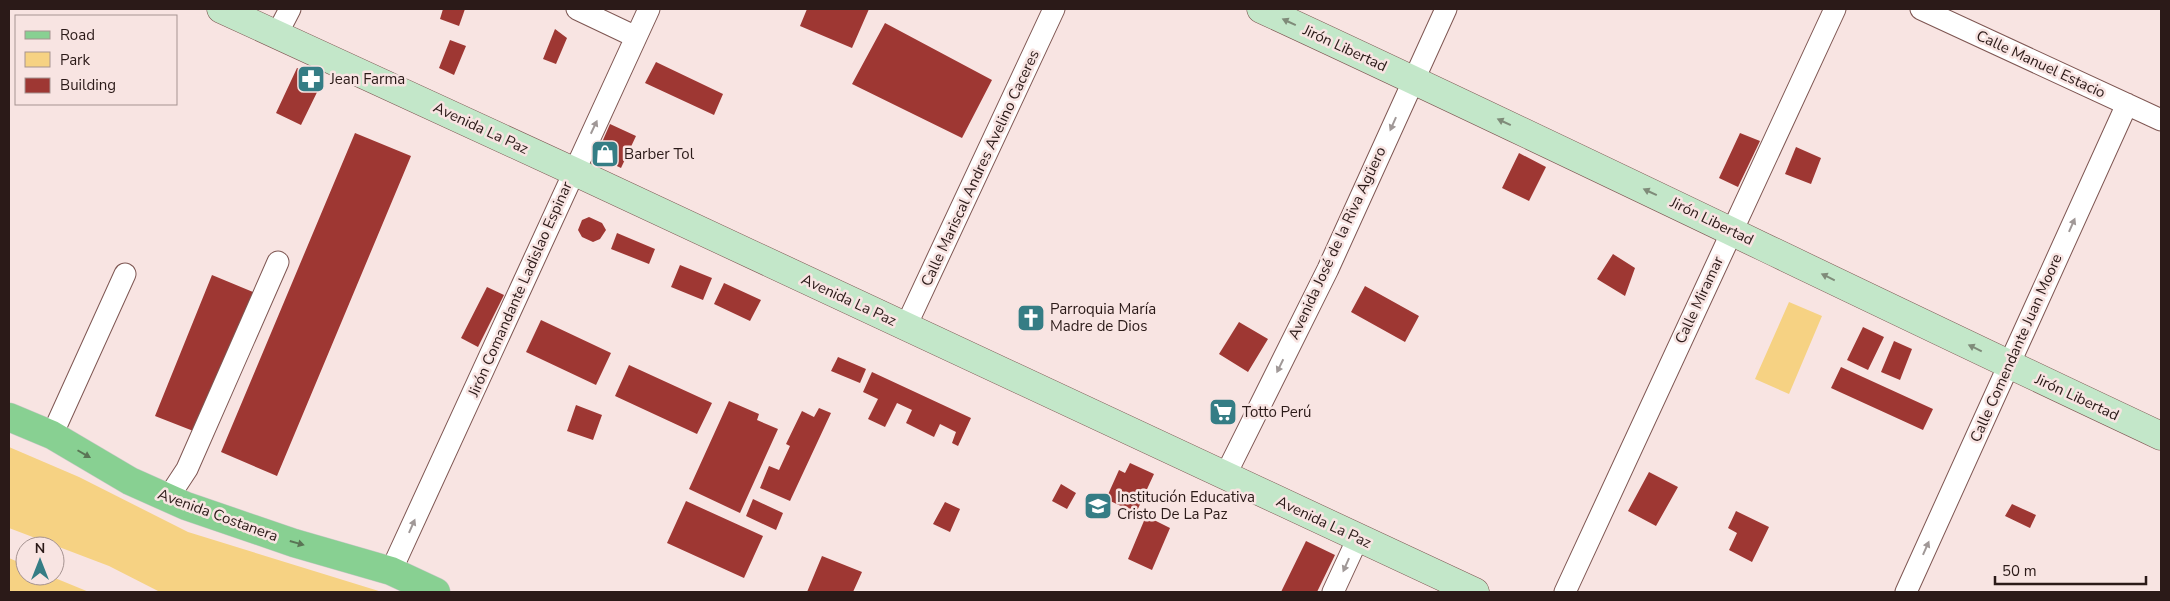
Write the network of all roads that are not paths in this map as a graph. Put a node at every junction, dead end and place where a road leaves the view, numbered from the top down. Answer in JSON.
{"nodes":[{"id":1,"x":221,"y":9,"type":"edge"},
{"id":2,"x":290,"y":9,"type":"edge"},
{"id":3,"x":577,"y":9,"type":"edge"},
{"id":4,"x":649,"y":9,"type":"edge"},
{"id":5,"x":1054,"y":9,"type":"edge"},
{"id":6,"x":1261,"y":9,"type":"edge"},
{"id":7,"x":1446,"y":9,"type":"edge"},
{"id":8,"x":1835,"y":9,"type":"edge"},
{"id":9,"x":1921,"y":9,"type":"edge"},
{"id":10,"x":278,"y":34,"type":"junction"},
{"id":11,"x":636,"y":37,"type":"junction"},
{"id":12,"x":1412,"y":79,"type":"junction"},
{"id":13,"x":2127,"y":104,"type":"junction"},
{"id":14,"x":2161,"y":120,"type":"edge"},
{"id":15,"x":574,"y":171,"type":"junction"},
{"id":16,"x":1732,"y":230,"type":"junction"},
{"id":17,"x":278,"y":262,"type":"dead end"},
{"id":18,"x":125,"y":274,"type":"dead end"},
{"id":19,"x":906,"y":326,"type":"junction"},
{"id":20,"x":2008,"y":365,"type":"junction"},
{"id":21,"x":9,"y":417,"type":"edge"},
{"id":22,"x":52,"y":436,"type":"junction"},
{"id":23,"x":2161,"y":436,"type":"edge"},
{"id":24,"x":1225,"y":476,"type":"junction"},
{"id":25,"x":168,"y":498,"type":"junction"},
{"id":26,"x":1358,"y":538,"type":"junction"},
{"id":27,"x":391,"y":570,"type":"junction"},
{"id":28,"x":1471,"y":591,"type":"edge"},
{"id":29,"x":436,"y":592,"type":"edge"},
{"id":30,"x":1333,"y":592,"type":"edge"},
{"id":31,"x":1565,"y":592,"type":"edge"},
{"id":32,"x":1906,"y":592,"type":"edge"}],
"edges":[{"from":1,"to":10,"type":"main road","name":"Avenida La Paz"},
{"from":2,"to":10,"type":"street"},
{"from":3,"to":11,"type":"street"},
{"from":4,"to":11,"type":"street","name":"Jirón Comandante Ladislao Espinar"},
{"from":5,"to":19,"type":"street","name":"Calle Mariscal Andres Avelino Caceres"},
{"from":12,"to":6,"type":"main road","name":"Jirón Libertad","one_way":true},
{"from":7,"to":12,"type":"street","name":"Avenida José de la Riva Agüero"},
{"from":8,"to":16,"type":"street","name":"Calle Miramar"},
{"from":9,"to":13,"type":"street","name":"Calle Manuel Estacio"},
{"from":10,"to":15,"type":"main road","name":"Avenida La Paz"},
{"from":15,"to":11,"type":"street","name":"Jirón Comandante Ladislao Espinar","one_way":true},
{"from":16,"to":12,"type":"main road","name":"Jirón Libertad","one_way":true},
{"from":12,"to":24,"type":"street","name":"Avenida José de la Riva Agüero","one_way":true},
{"from":13,"to":14,"type":"street","name":"Calle Manuel Estacio"},
{"from":20,"to":13,"type":"street","name":"Calle Comendante Juan Moore","one_way":true},
{"from":15,"to":19,"type":"main road","name":"Avenida La Paz"},
{"from":27,"to":15,"type":"street","name":"Jirón Comandante Ladislao Espinar","one_way":true},
{"from":20,"to":16,"type":"main road","name":"Jirón Libertad","one_way":true},
{"from":16,"to":31,"type":"street","name":"Calle Miramar"},
{"from":17,"to":25,"type":"street"},
{"from":18,"to":22,"type":"street"},
{"from":19,"to":24,"type":"main road","name":"Avenida La Paz"},
{"from":20,"to":23,"type":"main road","name":"Jirón Libertad"},
{"from":32,"to":20,"type":"street","name":"Calle Comendante Juan Moore","one_way":true},
{"from":21,"to":22,"type":"main road","name":"Avenida Costanera"},
{"from":22,"to":25,"type":"main road","name":"Avenida Costanera","one_way":true},
{"from":24,"to":26,"type":"main road","name":"Avenida La Paz"},
{"from":25,"to":27,"type":"main road","name":"Avenida Costanera","one_way":true},
{"from":26,"to":28,"type":"main road","name":"Avenida La Paz"},
{"from":26,"to":30,"type":"street","one_way":true},
{"from":27,"to":29,"type":"main road","name":"Avenida Costanera"}]}
